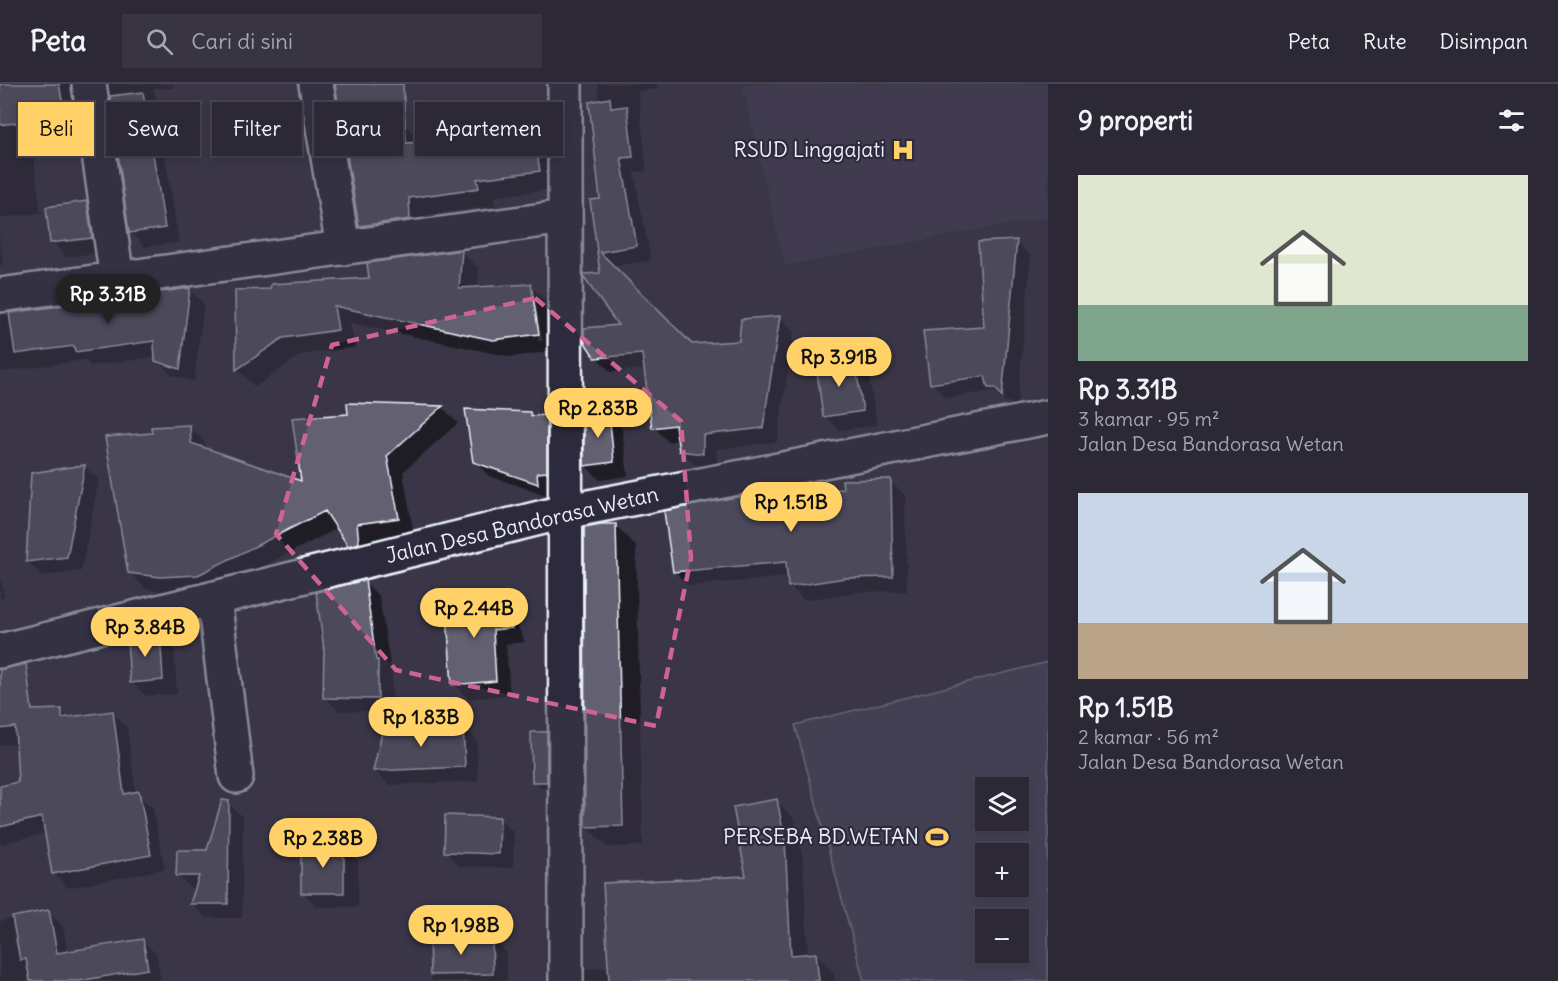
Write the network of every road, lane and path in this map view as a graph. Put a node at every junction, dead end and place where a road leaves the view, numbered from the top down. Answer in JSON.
{"nodes":[{"id":1,"x":89,"y":84,"type":"edge"},
{"id":2,"x":316,"y":84,"type":"edge"},
{"id":3,"x":565,"y":84,"type":"edge"},
{"id":4,"x":565,"y":217,"type":"junction"},
{"id":5,"x":343,"y":248,"type":"junction"},
{"id":6,"x":117,"y":279,"type":"junction"},
{"id":7,"x":0,"y":295,"type":"edge"},
{"id":8,"x":1048,"y":417,"type":"edge"},
{"id":9,"x":564,"y":512,"type":"junction"},
{"id":10,"x":214,"y":598,"type":"junction"},
{"id":11,"x":0,"y":651,"type":"edge"},
{"id":12,"x":236,"y":776,"type":"dead end"},
{"id":13,"x":566,"y":981,"type":"edge"}],
"edges":[{"from":1,"to":6,"type":"street"},
{"from":2,"to":5,"type":"street"},
{"from":3,"to":4,"type":"street"},
{"from":4,"to":5,"type":"street"},
{"from":4,"to":9,"type":"street"},
{"from":5,"to":6,"type":"street"},
{"from":6,"to":7,"type":"street"},
{"from":8,"to":9,"type":"street","name":"Jalan Desa Bandorasa Wetan"},
{"from":9,"to":10,"type":"street","name":"Jalan Desa Bandorasa Wetan"},
{"from":9,"to":13,"type":"street"},
{"from":10,"to":11,"type":"street","name":"Jalan Desa Bandorasa Wetan"},
{"from":10,"to":12,"type":"street"}]}
